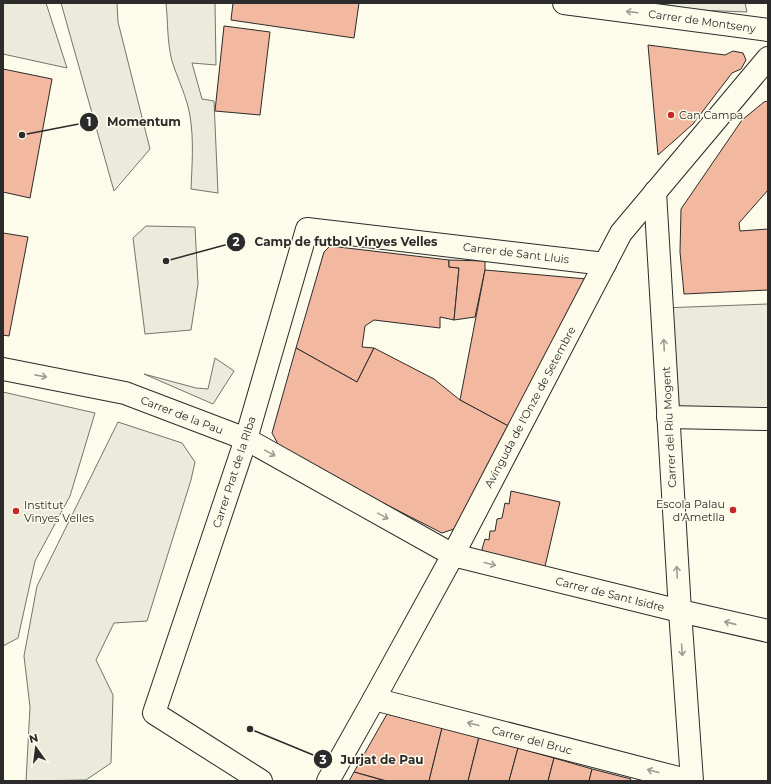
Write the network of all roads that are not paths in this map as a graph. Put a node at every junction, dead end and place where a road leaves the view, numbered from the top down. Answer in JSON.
{"nodes":[{"id":1,"x":564,"y":3,"type":"edge"},
{"id":2,"x":768,"y":30,"type":"edge"},
{"id":3,"x":768,"y":58,"type":"edge"},
{"id":4,"x":655,"y":192,"type":"junction"},
{"id":5,"x":307,"y":229,"type":"joint"},
{"id":6,"x":605,"y":264,"type":"junction"},
{"id":7,"x":3,"y":369,"type":"edge"},
{"id":8,"x":668,"y":417,"type":"junction"},
{"id":9,"x":768,"y":419,"type":"edge"},
{"id":10,"x":246,"y":439,"type":"junction"},
{"id":11,"x":453,"y":555,"type":"junction"},
{"id":12,"x":680,"y":611,"type":"junction"},
{"id":13,"x":768,"y":632,"type":"edge"},
{"id":14,"x":374,"y":699,"type":"junction"},
{"id":15,"x":261,"y":781,"type":"edge"},
{"id":16,"x":328,"y":781,"type":"edge"},
{"id":17,"x":691,"y":781,"type":"edge"}],
"edges":[{"from":2,"to":1,"type":"street","name":"Carrer de Montseny","one_way":true},
{"from":3,"to":4,"type":"street","name":"Avinguda de l'Onze de Setembre"},
{"from":4,"to":6,"type":"street","name":"Avinguda de l'Onze de Setembre"},
{"from":8,"to":4,"type":"street","name":"Carrer del Riu Mogent","one_way":true},
{"from":5,"to":6,"type":"street","name":"Carrer de Sant Lluis"},
{"from":5,"to":10,"type":"street","name":"Carrer Prat de la RIba"},
{"from":6,"to":11,"type":"street","name":"Avinguda de l'Onze de Setembre"},
{"from":7,"to":10,"type":"street","name":"Carrer de la Pau","one_way":true},
{"from":8,"to":9,"type":"street"},
{"from":12,"to":8,"type":"street","name":"Carrer del Riu Mogent","one_way":true},
{"from":10,"to":11,"type":"street","name":"Carrer de la Pau","one_way":true},
{"from":10,"to":15,"type":"street","name":"Carrer Prat de la RIba"},
{"from":11,"to":12,"type":"street","name":"Carrer de Sant Isidre","one_way":true},
{"from":11,"to":14,"type":"street","name":"Avinguda de l'Onze de Setembre"},
{"from":13,"to":12,"type":"street","name":"Carrer de Sant Isidre","one_way":true},
{"from":12,"to":17,"type":"street","name":"Carrer del Riu Mogent","one_way":true},
{"from":14,"to":16,"type":"street","name":"Avinguda de l'Onze de Setembre"},
{"from":17,"to":14,"type":"street","name":"Carrer del Bruc","one_way":true}]}
